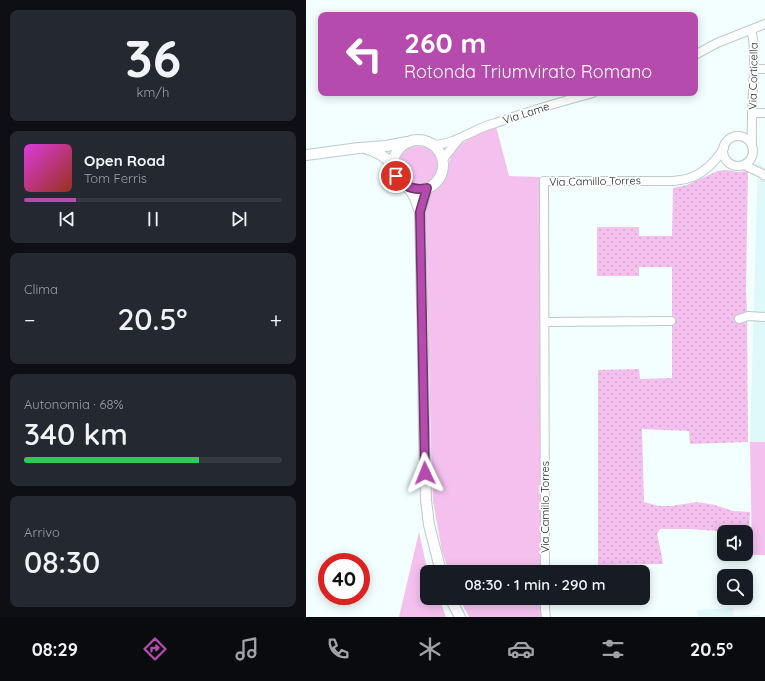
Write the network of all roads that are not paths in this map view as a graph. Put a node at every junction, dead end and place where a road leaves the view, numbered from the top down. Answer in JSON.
{"nodes":[{"id":1,"x":765,"y":24,"type":"edge"},
{"id":2,"x":751,"y":30,"type":"junction"},
{"id":3,"x":698,"y":53,"type":"edge"},
{"id":4,"x":754,"y":69,"type":"junction"},
{"id":5,"x":765,"y":69,"type":"edge"},
{"id":6,"x":582,"y":96,"type":"edge"},
{"id":7,"x":752,"y":113,"type":"junction"},
{"id":8,"x":765,"y":113,"type":"edge"},
{"id":9,"x":751,"y":122,"type":"junction"},
{"id":10,"x":739,"y":136,"type":"junction"},
{"id":11,"x":460,"y":138,"type":"junction"},
{"id":12,"x":407,"y":142,"type":"junction"},
{"id":13,"x":432,"y":144,"type":"junction"},
{"id":14,"x":359,"y":148,"type":"junction"},
{"id":15,"x":724,"y":148,"type":"junction"},
{"id":16,"x":752,"y":150,"type":"junction"},
{"id":17,"x":306,"y":155,"type":"edge"},
{"id":18,"x":442,"y":160,"type":"junction"},
{"id":19,"x":731,"y":164,"type":"junction"},
{"id":20,"x":744,"y":165,"type":"junction"},
{"id":21,"x":393,"y":166,"type":"junction"},
{"id":22,"x":710,"y":166,"type":"junction"},
{"id":23,"x":763,"y":174,"type":"edge"},
{"id":24,"x":409,"y":188,"type":"junction"},
{"id":25,"x":427,"y":188,"type":"junction"},
{"id":26,"x":420,"y":212,"type":"junction"},
{"id":27,"x":765,"y":317,"type":"edge"},
{"id":28,"x":739,"y":319,"type":"dead end"},
{"id":29,"x":670,"y":321,"type":"dead end"},
{"id":30,"x":545,"y":322,"type":"junction"},
{"id":31,"x":439,"y":565,"type":"edge"},
{"id":32,"x":545,"y":565,"type":"edge"},
{"id":33,"x":454,"y":605,"type":"edge"},
{"id":34,"x":545,"y":605,"type":"edge"},
{"id":35,"x":546,"y":616,"type":"edge"},
{"id":36,"x":460,"y":617,"type":"edge"}],
"edges":[{"from":1,"to":2,"type":"street"},
{"from":2,"to":3,"type":"street"},
{"from":2,"to":4,"type":"street","name":"Via Corticella"},
{"from":4,"to":5,"type":"street"},
{"from":4,"to":7,"type":"street","name":"Via Corticella"},
{"from":6,"to":11,"type":"street","name":"Via Lame"},
{"from":7,"to":8,"type":"street"},
{"from":7,"to":9,"type":"street","name":"Via Corticella"},
{"from":9,"to":10,"type":"street","name":"Via Corticella"},
{"from":9,"to":16,"type":"street","name":"Via Corticella"},
{"from":10,"to":15,"type":"street","name":"Via Corticella"},
{"from":10,"to":16,"type":"street"},
{"from":11,"to":13,"type":"street","name":"Via Lame"},
{"from":11,"to":18,"type":"street","name":"Via Lame"},
{"from":12,"to":13,"type":"street"},
{"from":12,"to":14,"type":"street"},
{"from":12,"to":21,"type":"street"},
{"from":13,"to":18,"type":"street"},
{"from":14,"to":17,"type":"street"},
{"from":14,"to":21,"type":"street"},
{"from":15,"to":19,"type":"street"},
{"from":15,"to":22,"type":"street","name":"Via Camillo Torres"},
{"from":16,"to":20,"type":"street"},
{"from":16,"to":23,"type":"street","name":"Via Corticella"},
{"from":18,"to":25,"type":"street"},
{"from":19,"to":20,"type":"street","name":"Via Corticella"},
{"from":19,"to":22,"type":"street","name":"Via Camillo Torres"},
{"from":20,"to":23,"type":"street","name":"Via Corticella"},
{"from":21,"to":24,"type":"street"},
{"from":22,"to":30,"type":"street","name":"Via Camillo Torres"},
{"from":24,"to":25,"type":"street"},
{"from":24,"to":26,"type":"street"},
{"from":25,"to":26,"type":"street"},
{"from":26,"to":31,"type":"street"},
{"from":27,"to":28,"type":"street"},
{"from":29,"to":30,"type":"street"},
{"from":30,"to":32,"type":"street","name":"Via Camillo Torres"},
{"from":33,"to":36,"type":"street"},
{"from":34,"to":35,"type":"street"}]}
